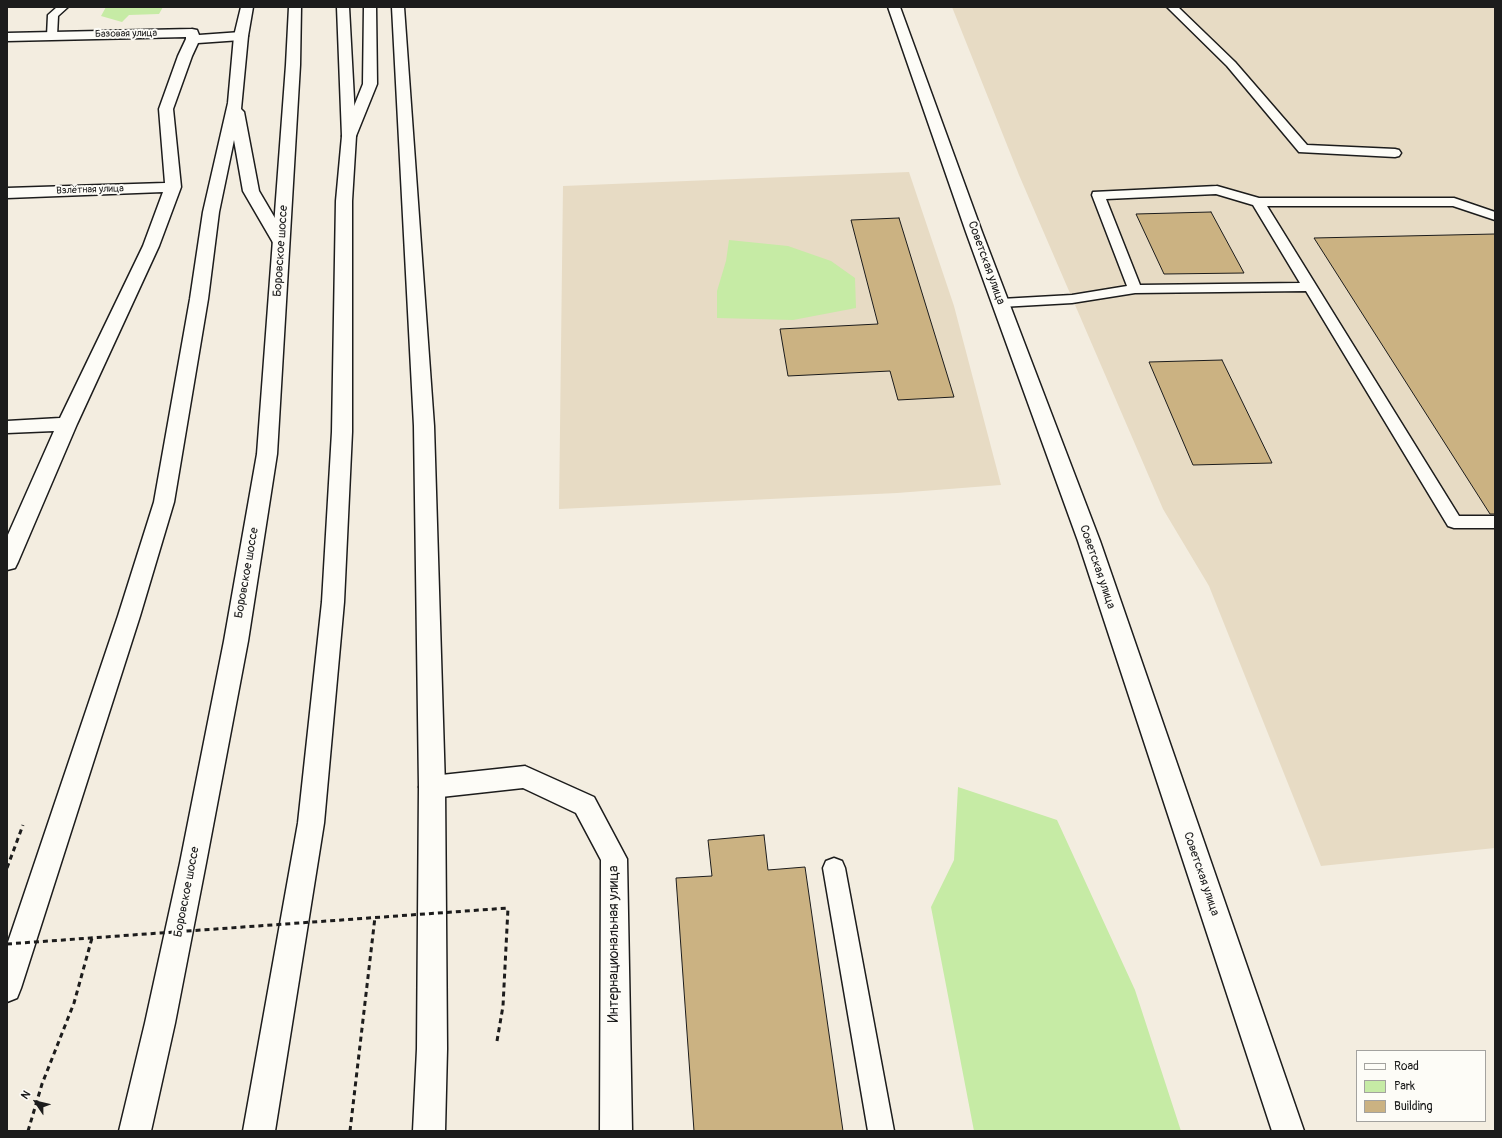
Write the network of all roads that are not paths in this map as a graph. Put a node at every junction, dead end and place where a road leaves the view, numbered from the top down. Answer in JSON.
{"nodes":[{"id":1,"x":63,"y":7,"type":"edge"},
{"id":2,"x":247,"y":7,"type":"edge"},
{"id":3,"x":295,"y":7,"type":"edge"},
{"id":4,"x":344,"y":7,"type":"edge"},
{"id":5,"x":370,"y":7,"type":"edge"},
{"id":6,"x":398,"y":7,"type":"edge"},
{"id":7,"x":894,"y":7,"type":"edge"},
{"id":8,"x":1172,"y":7,"type":"edge"},
{"id":9,"x":52,"y":36,"type":"junction"},
{"id":10,"x":241,"y":36,"type":"junction"},
{"id":11,"x":7,"y":37,"type":"edge"},
{"id":12,"x":193,"y":39,"type":"junction"},
{"id":13,"x":235,"y":103,"type":"junction"},
{"id":14,"x":349,"y":136,"type":"junction"},
{"id":15,"x":1395,"y":153,"type":"dead end"},
{"id":16,"x":173,"y":187,"type":"junction"},
{"id":17,"x":7,"y":194,"type":"edge"},
{"id":18,"x":1258,"y":202,"type":"junction"},
{"id":19,"x":1495,"y":216,"type":"edge"},
{"id":20,"x":281,"y":242,"type":"junction"},
{"id":21,"x":1309,"y":287,"type":"junction"},
{"id":22,"x":1135,"y":289,"type":"junction"},
{"id":23,"x":1001,"y":303,"type":"junction"},
{"id":24,"x":67,"y":424,"type":"junction"},
{"id":25,"x":7,"y":426,"type":"edge"},
{"id":26,"x":1495,"y":522,"type":"edge"},
{"id":27,"x":7,"y":562,"type":"edge"},
{"id":28,"x":432,"y":786,"type":"junction"},
{"id":29,"x":834,"y":868,"type":"dead end"},
{"id":30,"x":7,"y":988,"type":"edge"},
{"id":31,"x":135,"y":1131,"type":"edge"},
{"id":32,"x":259,"y":1131,"type":"edge"},
{"id":33,"x":429,"y":1131,"type":"edge"},
{"id":34,"x":616,"y":1131,"type":"edge"},
{"id":35,"x":881,"y":1131,"type":"edge"},
{"id":36,"x":1288,"y":1131,"type":"edge"}],
"edges":[{"from":1,"to":9,"type":"lane"},
{"from":2,"to":10,"type":"street"},
{"from":3,"to":20,"type":"street","name":"Боровское шоссе"},
{"from":4,"to":14,"type":"street"},
{"from":5,"to":14,"type":"street"},
{"from":6,"to":28,"type":"street"},
{"from":7,"to":23,"type":"street","name":"Советская улица"},
{"from":8,"to":15,"type":"lane"},
{"from":9,"to":11,"type":"street","name":"Базовая улица"},
{"from":9,"to":12,"type":"street","name":"Базовая улица"},
{"from":10,"to":12,"type":"street","name":"Базовая улица"},
{"from":10,"to":13,"type":"street"},
{"from":12,"to":16,"type":"street"},
{"from":13,"to":20,"type":"street"},
{"from":13,"to":30,"type":"street"},
{"from":14,"to":32,"type":"street"},
{"from":16,"to":17,"type":"street","name":"Взлётная улица"},
{"from":16,"to":24,"type":"street"},
{"from":18,"to":19,"type":"lane"},
{"from":18,"to":21,"type":"lane"},
{"from":18,"to":22,"type":"lane"},
{"from":20,"to":31,"type":"street","name":"Боровское шоссе"},
{"from":21,"to":22,"type":"lane"},
{"from":21,"to":26,"type":"lane"},
{"from":22,"to":23,"type":"lane"},
{"from":23,"to":36,"type":"street","name":"Советская улица"},
{"from":24,"to":25,"type":"street"},
{"from":24,"to":27,"type":"street"},
{"from":28,"to":33,"type":"street"},
{"from":28,"to":34,"type":"street","name":"Интернациональная улица"},
{"from":29,"to":35,"type":"lane"}]}
